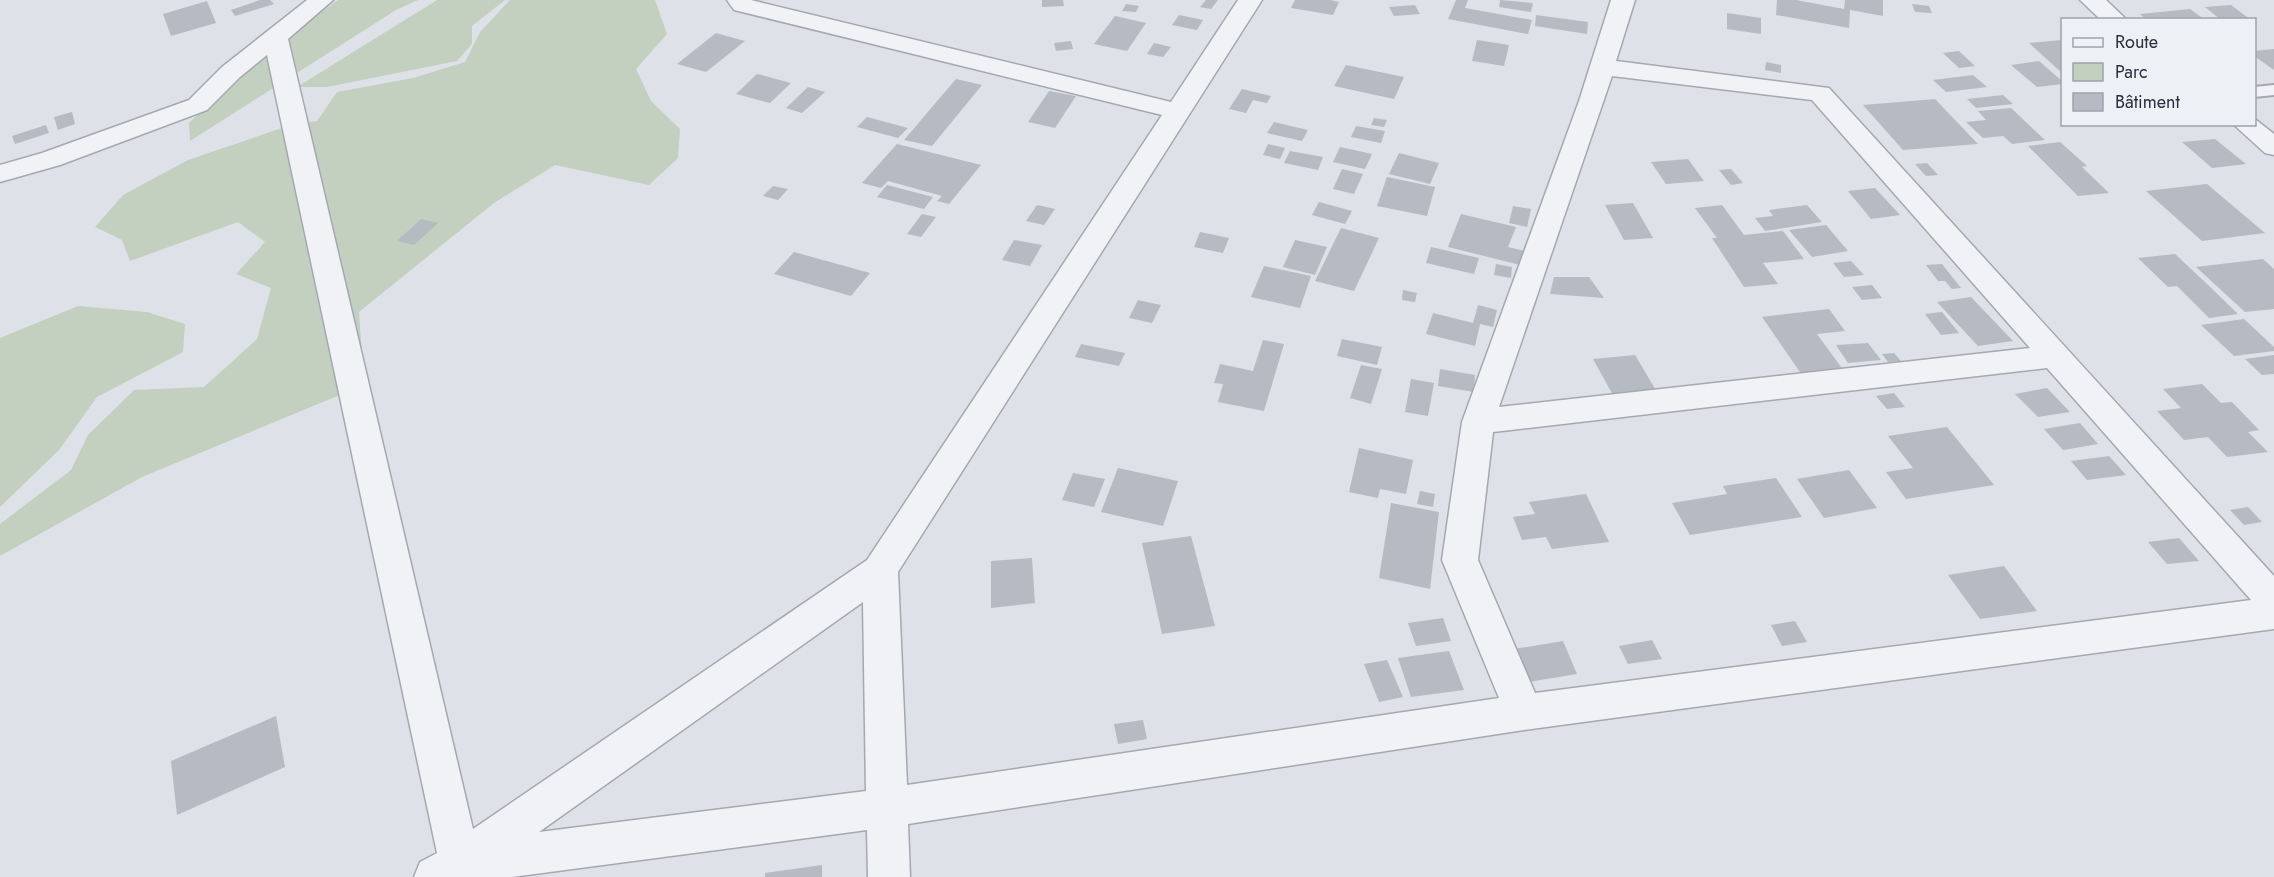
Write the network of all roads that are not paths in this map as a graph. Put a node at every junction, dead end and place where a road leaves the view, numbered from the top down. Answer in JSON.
{"nodes":[{"id":1,"x":321,"y":0,"type":"edge"},
{"id":2,"x":739,"y":0,"type":"edge"},
{"id":3,"x":1250,"y":0,"type":"edge"},
{"id":4,"x":1623,"y":0,"type":"edge"},
{"id":5,"x":2092,"y":0,"type":"edge"},
{"id":6,"x":2114,"y":18,"type":"edge"},
{"id":7,"x":275,"y":36,"type":"junction"},
{"id":8,"x":1602,"y":68,"type":"junction"},
{"id":9,"x":2274,"y":90,"type":"edge"},
{"id":10,"x":2256,"y":92,"type":"edge"},
{"id":11,"x":1178,"y":111,"type":"junction"},
{"id":12,"x":2248,"y":126,"type":"edge"},
{"id":13,"x":2274,"y":147,"type":"edge"},
{"id":14,"x":0,"y":174,"type":"edge"},
{"id":15,"x":2054,"y":356,"type":"junction"},
{"id":16,"x":1478,"y":422,"type":"junction"},
{"id":17,"x":880,"y":570,"type":"junction"},
{"id":18,"x":2274,"y":601,"type":"edge"},
{"id":19,"x":2274,"y":613,"type":"edge"},
{"id":20,"x":1524,"y":712,"type":"junction"},
{"id":21,"x":887,"y":808,"type":"junction"},
{"id":22,"x":448,"y":870,"type":"edge"},
{"id":23,"x":889,"y":877,"type":"edge"}],
"edges":[{"from":1,"to":7,"type":"street"},
{"from":2,"to":11,"type":"street"},
{"from":3,"to":11,"type":"street"},
{"from":4,"to":8,"type":"street"},
{"from":5,"to":6,"type":"street"},
{"from":7,"to":14,"type":"street"},
{"from":7,"to":22,"type":"street"},
{"from":8,"to":15,"type":"street"},
{"from":8,"to":16,"type":"street"},
{"from":9,"to":10,"type":"lane"},
{"from":11,"to":17,"type":"street"},
{"from":12,"to":13,"type":"street"},
{"from":15,"to":16,"type":"street"},
{"from":15,"to":18,"type":"street"},
{"from":16,"to":20,"type":"street"},
{"from":17,"to":21,"type":"street"},
{"from":17,"to":22,"type":"street"},
{"from":19,"to":20,"type":"street"},
{"from":20,"to":21,"type":"street"},
{"from":21,"to":22,"type":"street"},
{"from":21,"to":23,"type":"street"}]}
